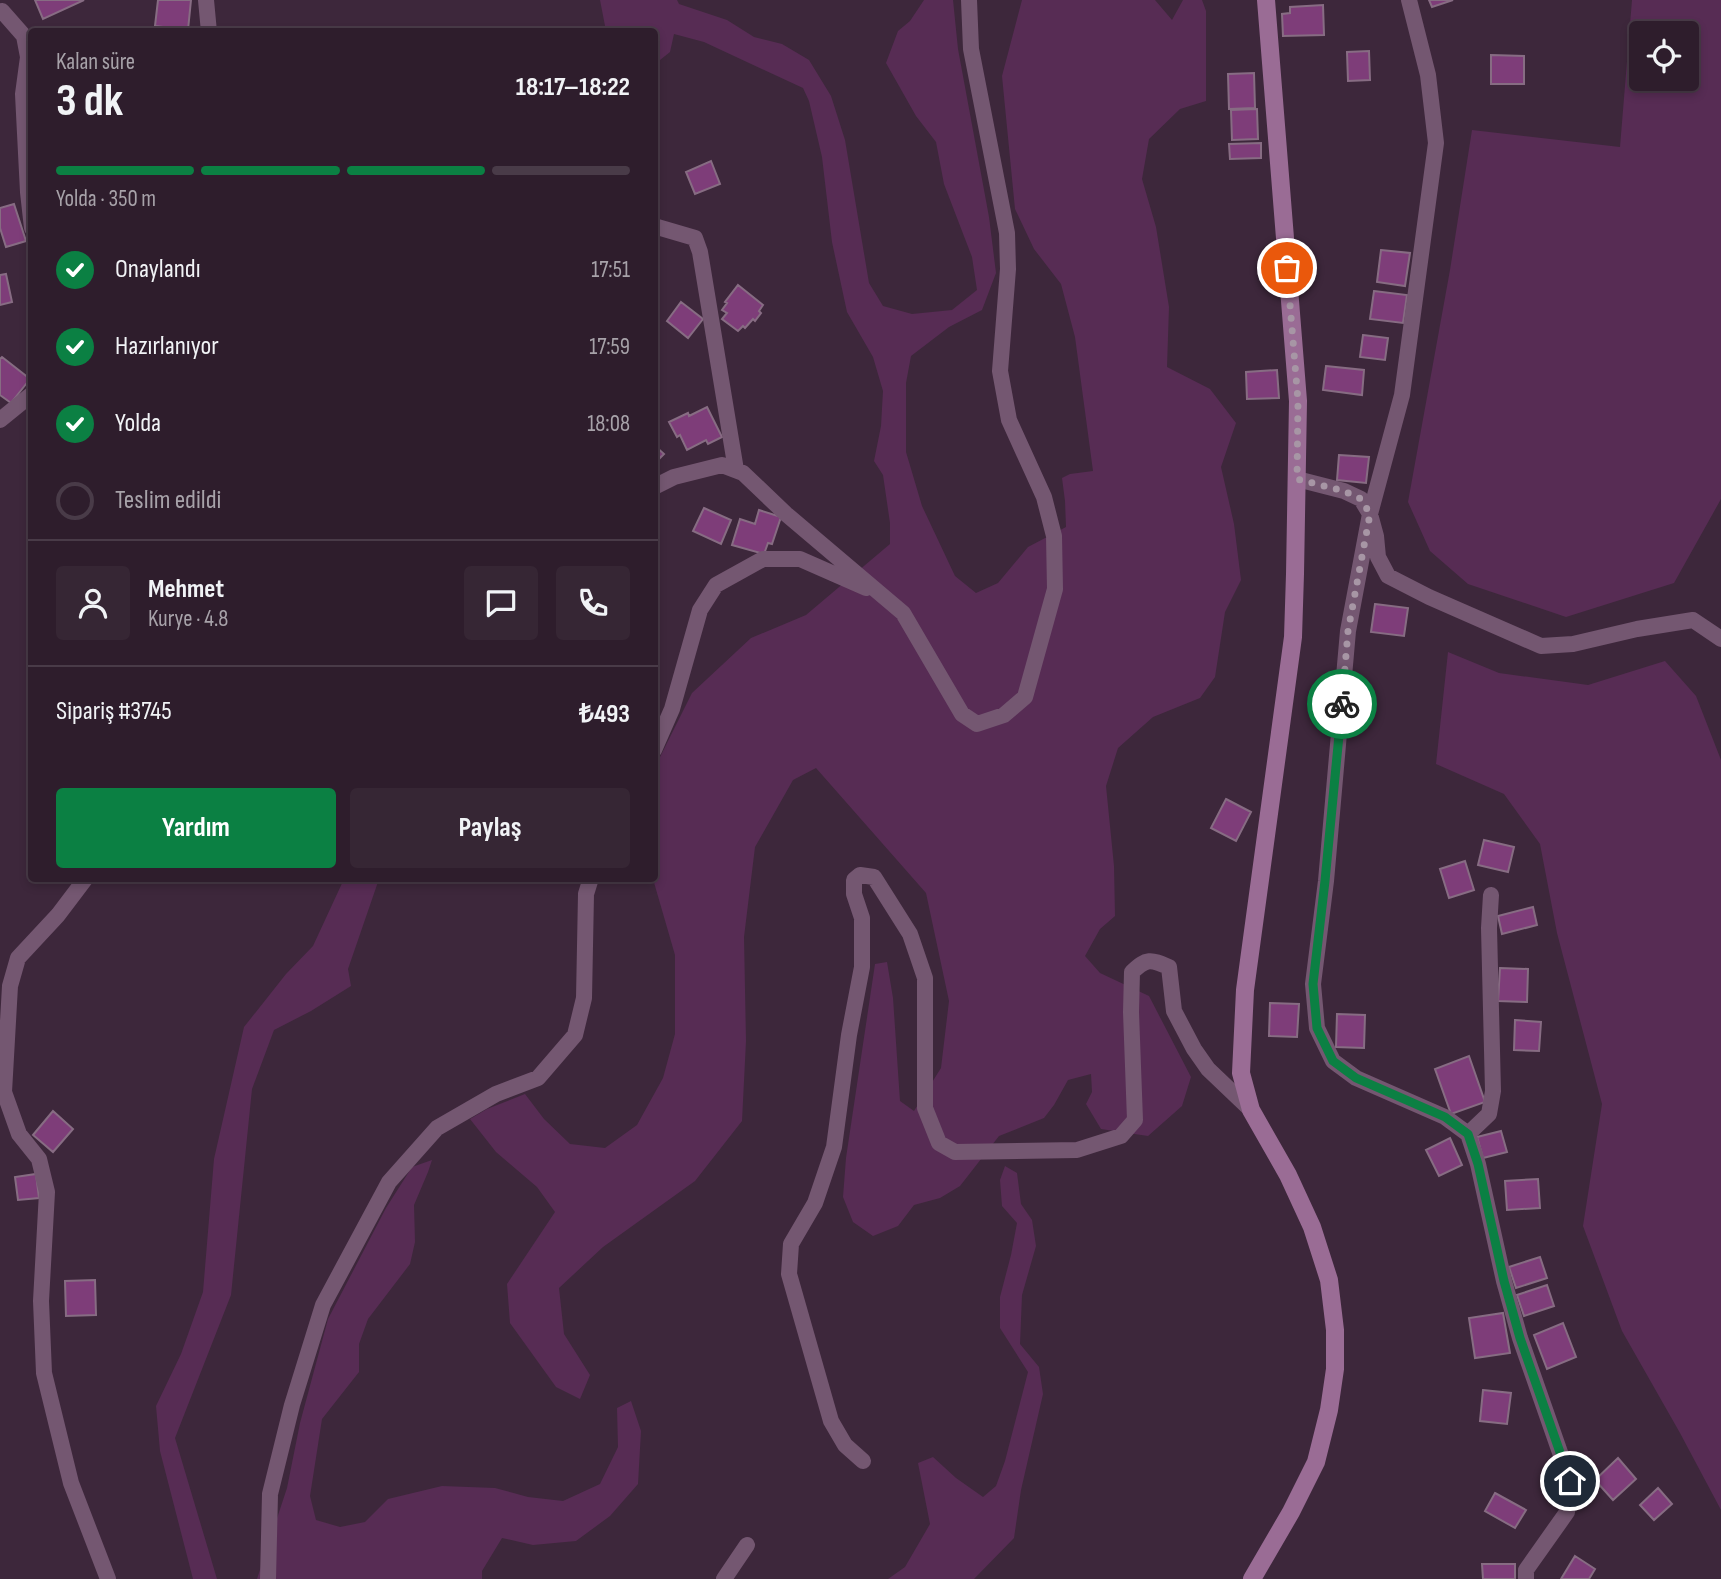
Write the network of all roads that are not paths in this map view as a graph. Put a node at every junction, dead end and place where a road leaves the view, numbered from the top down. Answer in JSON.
{"nodes":[{"id":1,"x":205,"y":0,"type":"edge"},
{"id":2,"x":969,"y":0,"type":"edge"},
{"id":3,"x":1266,"y":0,"type":"edge"},
{"id":4,"x":1409,"y":0,"type":"edge"},
{"id":5,"x":2,"y":10,"type":"edge"},
{"id":6,"x":208,"y":28,"type":"edge"},
{"id":7,"x":28,"y":57,"type":"edge"},
{"id":8,"x":28,"y":57,"type":"edge"},
{"id":9,"x":28,"y":192,"type":"edge"},
{"id":10,"x":658,"y":227,"type":"edge"},
{"id":11,"x":28,"y":397,"type":"edge"},
{"id":12,"x":0,"y":420,"type":"edge"},
{"id":13,"x":736,"y":470,"type":"junction"},
{"id":14,"x":1297,"y":479,"type":"junction"},
{"id":15,"x":658,"y":485,"type":"edge"},
{"id":16,"x":1370,"y":514,"type":"junction"},
{"id":17,"x":884,"y":597,"type":"junction"},
{"id":18,"x":1721,"y":639,"type":"edge"},
{"id":19,"x":658,"y":741,"type":"edge"},
{"id":20,"x":83,"y":882,"type":"edge"},
{"id":21,"x":590,"y":882,"type":"edge"},
{"id":22,"x":1491,"y":895,"type":"dead end"},
{"id":23,"x":1251,"y":1110,"type":"junction"},
{"id":24,"x":1468,"y":1134,"type":"junction"},
{"id":25,"x":863,"y":1461,"type":"dead end"},
{"id":26,"x":747,"y":1545,"type":"dead end"},
{"id":27,"x":108,"y":1579,"type":"edge"},
{"id":28,"x":268,"y":1579,"type":"edge"},
{"id":29,"x":724,"y":1579,"type":"edge"},
{"id":30,"x":1252,"y":1579,"type":"edge"},
{"id":31,"x":1526,"y":1579,"type":"edge"}],
"edges":[{"from":1,"to":6,"type":"street"},
{"from":2,"to":17,"type":"street"},
{"from":3,"to":14,"type":"street"},
{"from":4,"to":16,"type":"street"},
{"from":5,"to":8,"type":"street"},
{"from":7,"to":9,"type":"street"},
{"from":10,"to":13,"type":"street"},
{"from":11,"to":12,"type":"street"},
{"from":13,"to":15,"type":"street"},
{"from":13,"to":17,"type":"street"},
{"from":14,"to":16,"type":"street"},
{"from":14,"to":23,"type":"street"},
{"from":16,"to":18,"type":"street"},
{"from":16,"to":24,"type":"street"},
{"from":17,"to":19,"type":"street"},
{"from":20,"to":27,"type":"street"},
{"from":21,"to":28,"type":"street"},
{"from":22,"to":24,"type":"street"},
{"from":23,"to":25,"type":"street"},
{"from":23,"to":30,"type":"street"},
{"from":24,"to":31,"type":"street"},
{"from":26,"to":29,"type":"street"}]}
